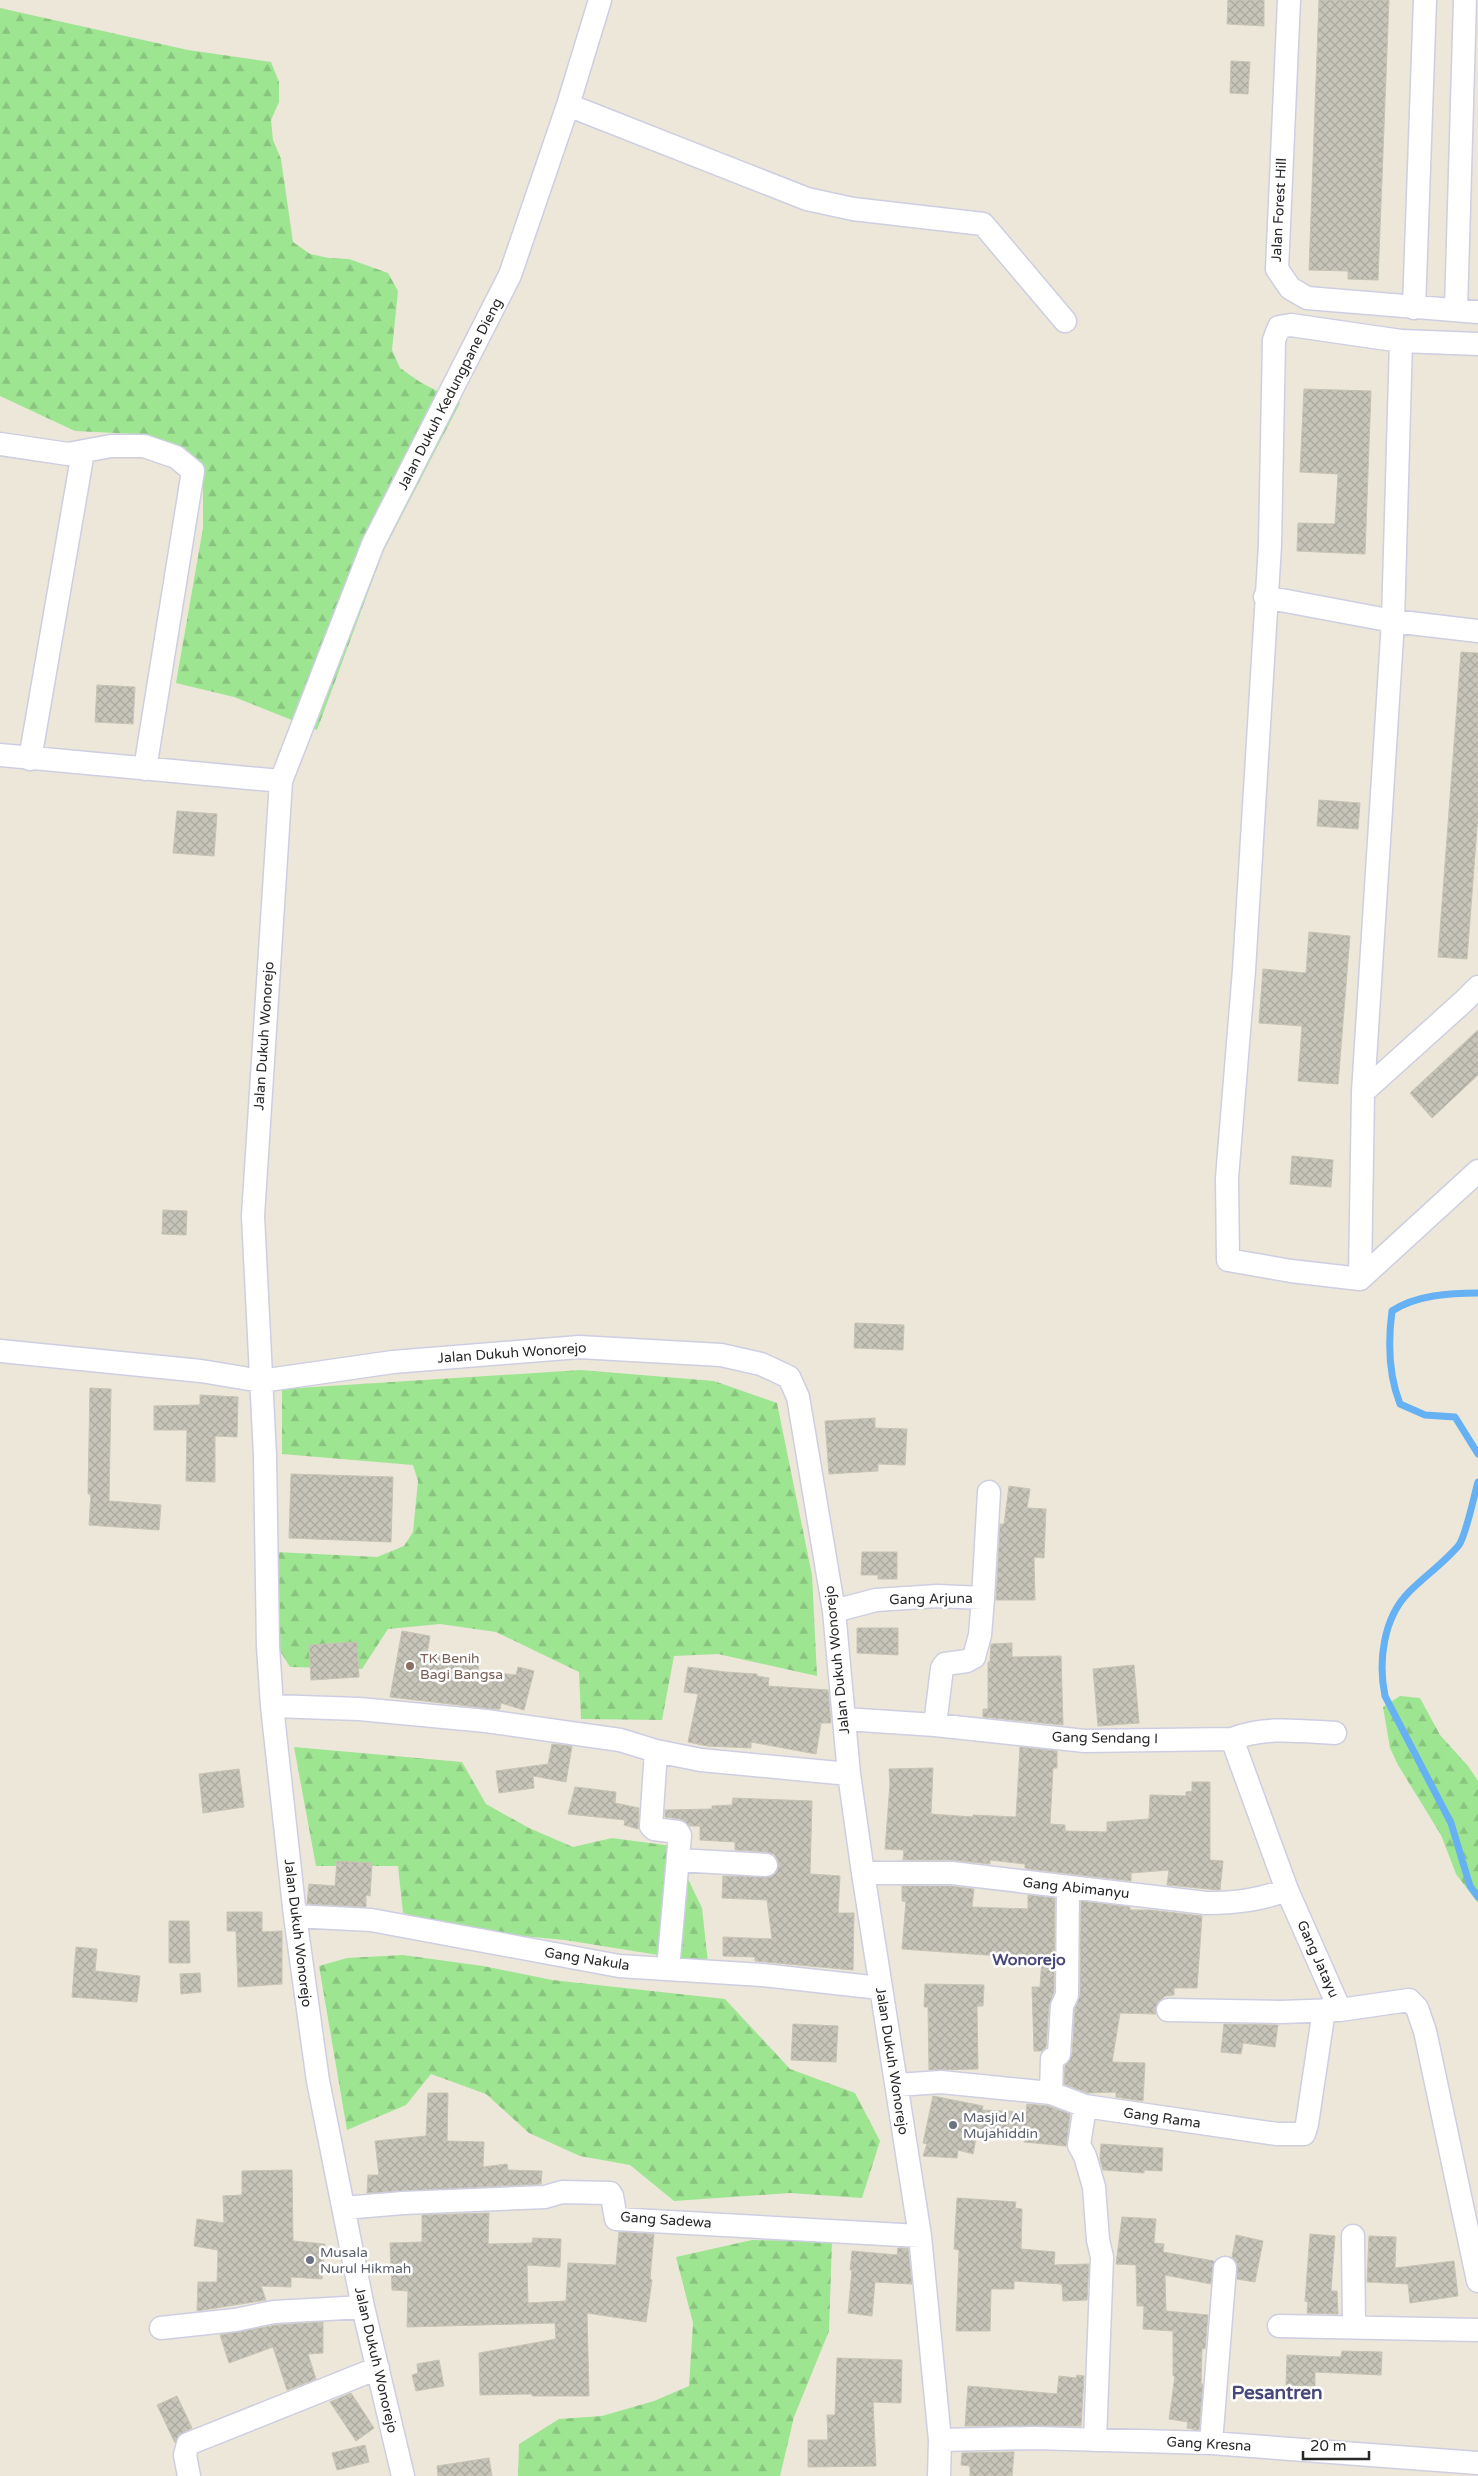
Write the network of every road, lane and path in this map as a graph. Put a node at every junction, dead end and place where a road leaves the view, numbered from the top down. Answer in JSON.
{"nodes":[{"id":1,"x":600,"y":0,"type":"edge"},
{"id":2,"x":1289,"y":0,"type":"edge"},
{"id":3,"x":1425,"y":0,"type":"edge"},
{"id":4,"x":1465,"y":0,"type":"edge"},
{"id":5,"x":568,"y":105,"type":"junction"},
{"id":6,"x":1414,"y":308,"type":"junction"},
{"id":7,"x":1456,"y":310,"type":"junction"},
{"id":8,"x":1478,"y":312,"type":"edge"},
{"id":9,"x":1065,"y":321,"type":"dead end"},
{"id":10,"x":1401,"y":341,"type":"junction"},
{"id":11,"x":1478,"y":344,"type":"edge"},
{"id":12,"x":0,"y":444,"type":"edge"},
{"id":13,"x":83,"y":452,"type":"junction"},
{"id":14,"x":1265,"y":596,"type":"junction"},
{"id":15,"x":1393,"y":621,"type":"junction"},
{"id":16,"x":1478,"y":631,"type":"edge"},
{"id":17,"x":0,"y":755,"type":"edge"},
{"id":18,"x":30,"y":759,"type":"junction"},
{"id":19,"x":145,"y":769,"type":"junction"},
{"id":20,"x":281,"y":781,"type":"junction"},
{"id":21,"x":1478,"y":986,"type":"edge"},
{"id":22,"x":1363,"y":1092,"type":"junction"},
{"id":23,"x":1478,"y":1171,"type":"edge"},
{"id":24,"x":1360,"y":1279,"type":"junction"},
{"id":25,"x":0,"y":1351,"type":"edge"},
{"id":26,"x":261,"y":1381,"type":"junction"},
{"id":27,"x":989,"y":1492,"type":"dead end"},
{"id":28,"x":983,"y":1598,"type":"junction"},
{"id":29,"x":834,"y":1611,"type":"junction"},
{"id":30,"x":272,"y":1706,"type":"junction"},
{"id":31,"x":845,"y":1719,"type":"junction"},
{"id":32,"x":935,"y":1725,"type":"junction"},
{"id":33,"x":1335,"y":1733,"type":"dead end"},
{"id":34,"x":1232,"y":1738,"type":"junction"},
{"id":35,"x":656,"y":1751,"type":"junction"},
{"id":36,"x":849,"y":1774,"type":"junction"},
{"id":37,"x":678,"y":1860,"type":"junction"},
{"id":38,"x":766,"y":1865,"type":"dead end"},
{"id":39,"x":863,"y":1873,"type":"junction"},
{"id":40,"x":1068,"y":1888,"type":"junction"},
{"id":41,"x":1287,"y":1890,"type":"junction"},
{"id":42,"x":295,"y":1916,"type":"junction"},
{"id":43,"x":668,"y":1969,"type":"junction"},
{"id":44,"x":880,"y":1988,"type":"junction"},
{"id":45,"x":1168,"y":2010,"type":"dead end"},
{"id":46,"x":1332,"y":2010,"type":"junction"},
{"id":47,"x":897,"y":2085,"type":"junction"},
{"id":48,"x":1051,"y":2093,"type":"junction"},
{"id":49,"x":1085,"y":2106,"type":"junction"},
{"id":50,"x":344,"y":2208,"type":"junction"},
{"id":51,"x":920,"y":2236,"type":"junction"},
{"id":52,"x":1353,"y":2236,"type":"dead end"},
{"id":53,"x":1225,"y":2268,"type":"dead end"},
{"id":54,"x":1478,"y":2281,"type":"edge"},
{"id":55,"x":363,"y":2307,"type":"junction"},
{"id":56,"x":1279,"y":2326,"type":"dead end"},
{"id":57,"x":1354,"y":2327,"type":"junction"},
{"id":58,"x":161,"y":2328,"type":"dead end"},
{"id":59,"x":1478,"y":2330,"type":"edge"},
{"id":60,"x":378,"y":2368,"type":"junction"},
{"id":61,"x":940,"y":2440,"type":"junction"},
{"id":62,"x":1095,"y":2440,"type":"junction"},
{"id":63,"x":1211,"y":2443,"type":"junction"},
{"id":64,"x":1478,"y":2463,"type":"edge"},
{"id":65,"x":189,"y":2476,"type":"edge"},
{"id":66,"x":403,"y":2476,"type":"edge"},
{"id":67,"x":939,"y":2476,"type":"edge"}],
"edges":[{"from":1,"to":5,"type":"street","name":"Jalan Dukuh Kedungpane Dieng"},
{"from":2,"to":6,"type":"street","name":"Jalan Forest Hill"},
{"from":3,"to":6,"type":"street"},
{"from":4,"to":7,"type":"street"},
{"from":5,"to":9,"type":"street"},
{"from":5,"to":20,"type":"street","name":"Jalan Dukuh Kedungpane Dieng"},
{"from":6,"to":7,"type":"street","name":"Jalan Forest Hill"},
{"from":7,"to":8,"type":"street","name":"Jalan Forest Hill"},
{"from":10,"to":11,"type":"street"},
{"from":10,"to":14,"type":"street"},
{"from":10,"to":15,"type":"street"},
{"from":12,"to":13,"type":"street"},
{"from":13,"to":18,"type":"street"},
{"from":13,"to":19,"type":"street"},
{"from":14,"to":15,"type":"street"},
{"from":14,"to":24,"type":"street"},
{"from":15,"to":16,"type":"street"},
{"from":15,"to":22,"type":"street"},
{"from":17,"to":18,"type":"street"},
{"from":18,"to":19,"type":"street"},
{"from":19,"to":20,"type":"street"},
{"from":20,"to":26,"type":"street","name":"Jalan Dukuh Wonorejo"},
{"from":21,"to":22,"type":"street"},
{"from":22,"to":24,"type":"street"},
{"from":23,"to":24,"type":"street"},
{"from":25,"to":26,"type":"street"},
{"from":26,"to":29,"type":"street","name":"Jalan Dukuh Wonorejo"},
{"from":26,"to":30,"type":"street","name":"Jalan Dukuh Wonorejo"},
{"from":27,"to":28,"type":"street","name":"Gang Arjuna"},
{"from":28,"to":29,"type":"street","name":"Gang Arjuna"},
{"from":28,"to":32,"type":"street"},
{"from":29,"to":31,"type":"street","name":"Jalan Dukuh Wonorejo"},
{"from":30,"to":35,"type":"street"},
{"from":30,"to":42,"type":"street","name":"Jalan Dukuh Wonorejo"},
{"from":31,"to":32,"type":"street","name":"Gang Sendang I"},
{"from":31,"to":36,"type":"street","name":"Jalan Dukuh Wonorejo"},
{"from":32,"to":34,"type":"street","name":"Gang Sendang I"},
{"from":33,"to":34,"type":"street","name":"Gang Sendang I"},
{"from":34,"to":41,"type":"street","name":"Gang Jatayu"},
{"from":35,"to":36,"type":"street"},
{"from":35,"to":37,"type":"street"},
{"from":36,"to":39,"type":"street","name":"Jalan Dukuh Wonorejo"},
{"from":37,"to":38,"type":"street"},
{"from":37,"to":43,"type":"street"},
{"from":39,"to":40,"type":"street","name":"Gang Abimanyu"},
{"from":39,"to":44,"type":"street","name":"Jalan Dukuh Wonorejo"},
{"from":40,"to":41,"type":"street","name":"Gang Abimanyu"},
{"from":40,"to":48,"type":"street"},
{"from":41,"to":46,"type":"street","name":"Gang Jatayu"},
{"from":42,"to":43,"type":"street","name":"Gang Nakula"},
{"from":42,"to":50,"type":"street","name":"Jalan Dukuh Wonorejo"},
{"from":43,"to":44,"type":"street","name":"Gang Nakula"},
{"from":44,"to":47,"type":"street","name":"Jalan Dukuh Wonorejo"},
{"from":45,"to":46,"type":"street"},
{"from":46,"to":49,"type":"street","name":"Gang Rama"},
{"from":46,"to":54,"type":"street","name":"Gang Jatayu"},
{"from":47,"to":48,"type":"street","name":"Gang Rama"},
{"from":47,"to":51,"type":"street","name":"Jalan Dukuh Wonorejo"},
{"from":48,"to":49,"type":"street","name":"Gang Rama"},
{"from":49,"to":62,"type":"street"},
{"from":50,"to":51,"type":"street","name":"Gang Sadewa"},
{"from":50,"to":55,"type":"street","name":"Jalan Dukuh Wonorejo"},
{"from":51,"to":61,"type":"street","name":"Jalan Dukuh Wonorejo"},
{"from":52,"to":57,"type":"street"},
{"from":53,"to":63,"type":"street"},
{"from":55,"to":58,"type":"street"},
{"from":55,"to":60,"type":"street","name":"Jalan Dukuh Wonorejo"},
{"from":56,"to":57,"type":"street"},
{"from":57,"to":59,"type":"street"},
{"from":60,"to":65,"type":"street"},
{"from":60,"to":66,"type":"street","name":"Jalan Dukuh Wonorejo"},
{"from":61,"to":62,"type":"street","name":"Gang Kresna"},
{"from":61,"to":67,"type":"street","name":"Jalan Dukuh Wonorejo"},
{"from":62,"to":63,"type":"street","name":"Gang Kresna"},
{"from":63,"to":64,"type":"street","name":"Gang Kresna"}]}
